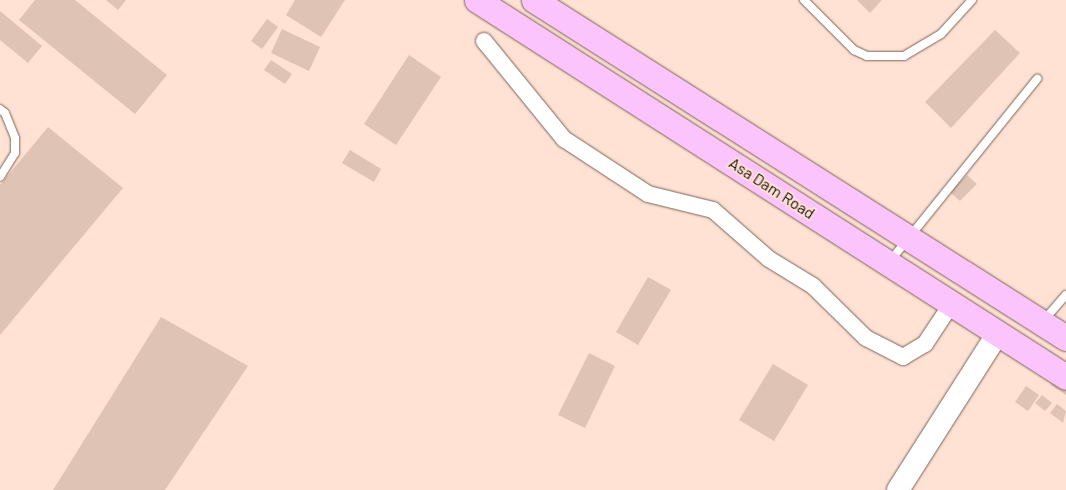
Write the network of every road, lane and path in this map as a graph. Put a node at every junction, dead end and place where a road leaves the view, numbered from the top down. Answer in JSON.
{"nodes":[{"id":1,"x":477,"y":0,"type":"edge"},
{"id":2,"x":534,"y":0,"type":"edge"},
{"id":3,"x":804,"y":0,"type":"edge"},
{"id":4,"x":972,"y":0,"type":"edge"},
{"id":5,"x":484,"y":41,"type":"dead end"},
{"id":6,"x":1037,"y":79,"type":"dead end"},
{"id":7,"x":0,"y":109,"type":"edge"},
{"id":8,"x":0,"y":177,"type":"edge"},
{"id":9,"x":906,"y":239,"type":"junction"},
{"id":10,"x":888,"y":264,"type":"junction"},
{"id":11,"x":1066,"y":295,"type":"edge"},
{"id":12,"x":952,"y":303,"type":"junction"},
{"id":13,"x":1043,"y":322,"type":"junction"},
{"id":14,"x":998,"y":333,"type":"junction"},
{"id":15,"x":1066,"y":338,"type":"edge"},
{"id":16,"x":1066,"y":377,"type":"edge"},
{"id":17,"x":898,"y":490,"type":"edge"}],
"edges":[{"from":1,"to":10,"type":"main road","name":"Asa Dam Road"},
{"from":2,"to":9,"type":"main road","name":"Asa Dam Road"},
{"from":3,"to":4,"type":"lane"},
{"from":5,"to":12,"type":"street"},
{"from":6,"to":9,"type":"lane"},
{"from":7,"to":8,"type":"lane"},
{"from":9,"to":10,"type":"lane"},
{"from":9,"to":13,"type":"main road","name":"Asa Dam Road"},
{"from":10,"to":12,"type":"main road","name":"Asa Dam Road"},
{"from":11,"to":13,"type":"lane"},
{"from":12,"to":14,"type":"main road","name":"Asa Dam Road"},
{"from":13,"to":15,"type":"main road","name":"Asa Dam Road"},
{"from":14,"to":16,"type":"main road","name":"Asa Dam Road"},
{"from":14,"to":17,"type":"street"}]}
